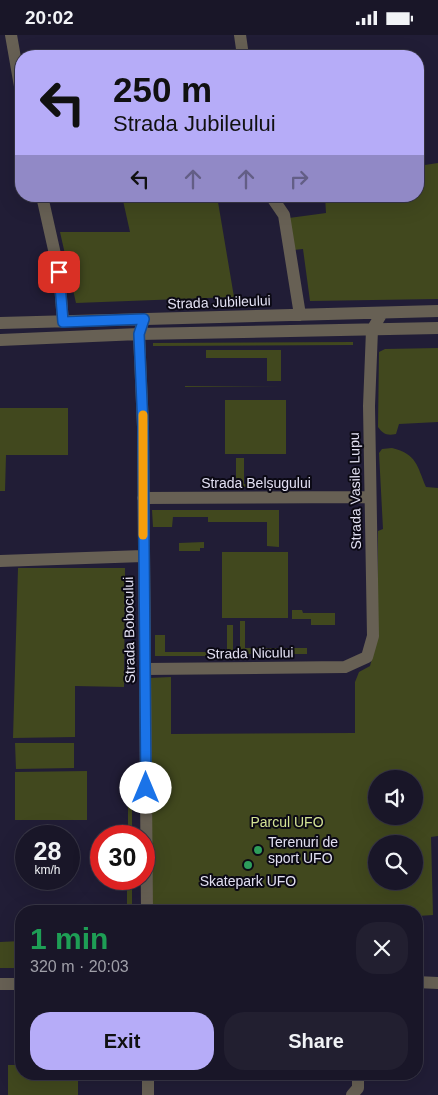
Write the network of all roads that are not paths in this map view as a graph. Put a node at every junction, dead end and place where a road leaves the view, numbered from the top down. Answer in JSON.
{"nodes":[{"id":1,"x":11,"y":35,"type":"edge"},
{"id":2,"x":240,"y":35,"type":"edge"},
{"id":3,"x":242,"y":50,"type":"edge"},
{"id":4,"x":15,"y":58,"type":"edge"},
{"id":5,"x":43,"y":202,"type":"edge"},
{"id":6,"x":274,"y":202,"type":"edge"},
{"id":7,"x":438,"y":311,"type":"edge"},
{"id":8,"x":382,"y":313,"type":"junction"},
{"id":9,"x":300,"y":315,"type":"junction"},
{"id":10,"x":144,"y":319,"type":"junction"},
{"id":11,"x":63,"y":322,"type":"junction"},
{"id":12,"x":0,"y":323,"type":"edge"},
{"id":13,"x":438,"y":328,"type":"edge"},
{"id":14,"x":372,"y":330,"type":"junction"},
{"id":15,"x":139,"y":334,"type":"junction"},
{"id":16,"x":0,"y":340,"type":"edge"},
{"id":17,"x":370,"y":497,"type":"junction"},
{"id":18,"x":143,"y":498,"type":"junction"},
{"id":19,"x":143,"y":556,"type":"junction"},
{"id":20,"x":0,"y":561,"type":"edge"},
{"id":21,"x":354,"y":663,"type":"joint"},
{"id":22,"x":145,"y":669,"type":"junction"},
{"id":23,"x":147,"y":905,"type":"edge"},
{"id":24,"x":423,"y":982,"type":"edge"},
{"id":25,"x":438,"y":983,"type":"edge"},
{"id":26,"x":15,"y":984,"type":"edge"},
{"id":27,"x":0,"y":985,"type":"edge"},
{"id":28,"x":148,"y":1080,"type":"edge"},
{"id":29,"x":358,"y":1080,"type":"edge"},
{"id":30,"x":148,"y":1095,"type":"edge"},
{"id":31,"x":352,"y":1095,"type":"edge"}],
"edges":[{"from":1,"to":4,"type":"street"},
{"from":2,"to":3,"type":"street"},
{"from":5,"to":11,"type":"street"},
{"from":6,"to":9,"type":"street"},
{"from":7,"to":8,"type":"street","name":"Strada Jubileului"},
{"from":8,"to":9,"type":"street","name":"Strada Jubileului"},
{"from":8,"to":14,"type":"street","name":"Strada Vasile Lupu"},
{"from":9,"to":10,"type":"street","name":"Strada Jubileului"},
{"from":10,"to":11,"type":"street","name":"Strada Jubileului"},
{"from":10,"to":15,"type":"street","name":"Strada Bobocului"},
{"from":11,"to":12,"type":"street","name":"Strada Jubileului"},
{"from":13,"to":14,"type":"street"},
{"from":14,"to":15,"type":"street"},
{"from":14,"to":17,"type":"street","name":"Strada Vasile Lupu"},
{"from":15,"to":16,"type":"street"},
{"from":15,"to":18,"type":"street","name":"Strada Bobocului"},
{"from":17,"to":18,"type":"street","name":"Strada Belșugului"},
{"from":17,"to":21,"type":"street","name":"Strada Vasile Lupu"},
{"from":18,"to":19,"type":"street","name":"Strada Bobocului"},
{"from":19,"to":20,"type":"street"},
{"from":19,"to":22,"type":"street","name":"Strada Bobocului"},
{"from":21,"to":22,"type":"street","name":"Strada Nicului"},
{"from":22,"to":23,"type":"street","name":"Strada Bobocului"},
{"from":24,"to":25,"type":"street"},
{"from":26,"to":27,"type":"street"},
{"from":28,"to":30,"type":"street"},
{"from":29,"to":31,"type":"street"}]}
